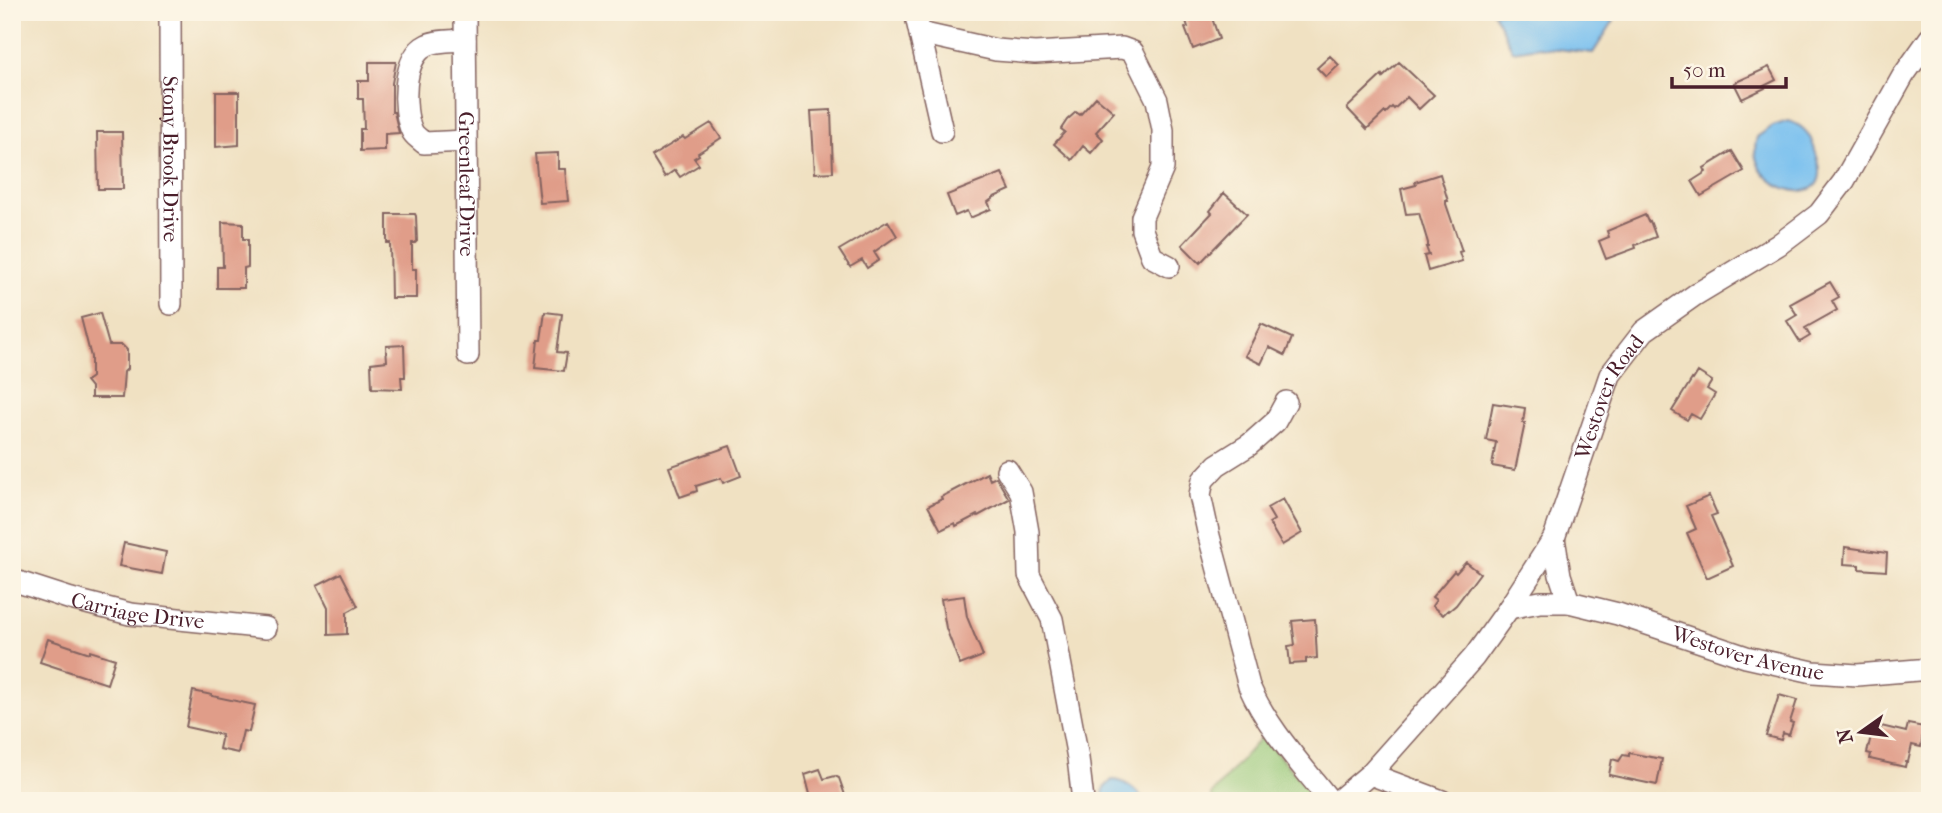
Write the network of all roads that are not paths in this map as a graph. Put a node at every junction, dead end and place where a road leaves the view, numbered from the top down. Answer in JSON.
{"nodes":[{"id":1,"x":170,"y":12,"type":"edge"},
{"id":2,"x":465,"y":12,"type":"edge"},
{"id":3,"x":917,"y":23,"type":"edge"},
{"id":4,"x":1930,"y":38,"type":"edge"},
{"id":5,"x":465,"y":40,"type":"junction"},
{"id":6,"x":942,"y":131,"type":"dead end"},
{"id":7,"x":466,"y":141,"type":"junction"},
{"id":8,"x":1169,"y":266,"type":"dead end"},
{"id":9,"x":171,"y":304,"type":"dead end"},
{"id":10,"x":468,"y":355,"type":"dead end"},
{"id":11,"x":1286,"y":402,"type":"dead end"},
{"id":12,"x":1007,"y":470,"type":"dead end"},
{"id":13,"x":1554,"y":538,"type":"junction"},
{"id":14,"x":12,"y":580,"type":"edge"},
{"id":15,"x":1569,"y":602,"type":"junction"},
{"id":16,"x":1509,"y":608,"type":"junction"},
{"id":17,"x":265,"y":628,"type":"dead end"},
{"id":18,"x":1930,"y":669,"type":"edge"},
{"id":19,"x":1370,"y":774,"type":"junction"},
{"id":20,"x":1083,"y":801,"type":"edge"},
{"id":21,"x":1330,"y":801,"type":"edge"},
{"id":22,"x":1338,"y":801,"type":"edge"},
{"id":23,"x":1442,"y":801,"type":"edge"}],
"edges":[{"from":1,"to":9,"type":"street","name":"Stony Brook Drive"},
{"from":2,"to":5,"type":"street","name":"Greenleaf Drive"},
{"from":3,"to":6,"type":"street"},
{"from":3,"to":8,"type":"street"},
{"from":4,"to":13,"type":"street","name":"Westover Road"},
{"from":5,"to":7,"type":"street","name":"Greenleaf Drive"},
{"from":5,"to":7,"type":"street"},
{"from":7,"to":10,"type":"street","name":"Greenleaf Drive"},
{"from":11,"to":21,"type":"street"},
{"from":12,"to":20,"type":"street"},
{"from":13,"to":15,"type":"street"},
{"from":13,"to":16,"type":"street","name":"Westover Road"},
{"from":14,"to":17,"type":"street","name":"Carriage Drive"},
{"from":15,"to":16,"type":"street","name":"Westover Avenue"},
{"from":15,"to":18,"type":"street","name":"Westover Avenue"},
{"from":16,"to":19,"type":"street","name":"Westover Road"},
{"from":19,"to":22,"type":"street","name":"Westover Road"},
{"from":19,"to":23,"type":"street"}]}
